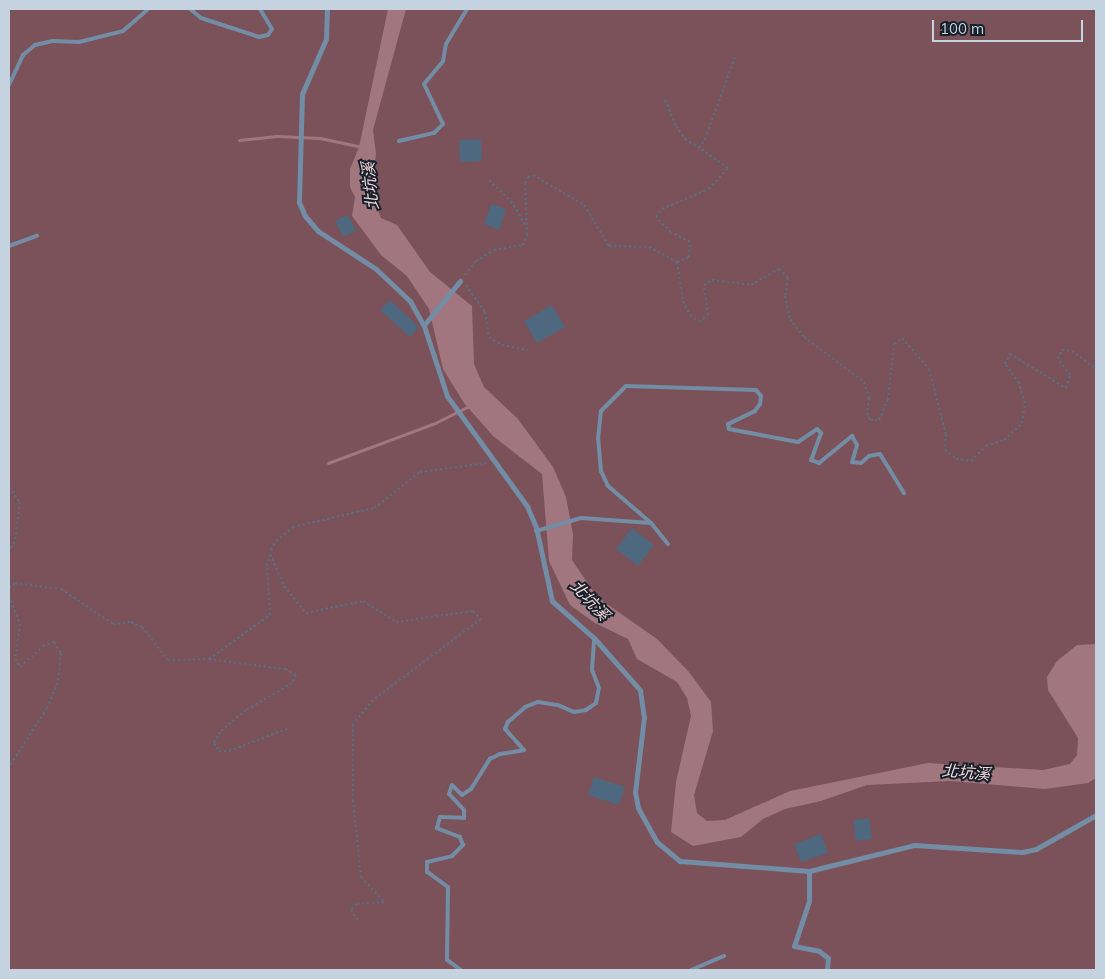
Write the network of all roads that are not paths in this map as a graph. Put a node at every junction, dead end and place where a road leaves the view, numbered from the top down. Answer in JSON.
{"nodes":[{"id":1,"x":148,"y":9,"type":"edge"},
{"id":2,"x":190,"y":9,"type":"edge"},
{"id":3,"x":260,"y":9,"type":"edge"},
{"id":4,"x":327,"y":9,"type":"edge"},
{"id":5,"x":467,"y":9,"type":"edge"},
{"id":6,"x":9,"y":84,"type":"edge"},
{"id":7,"x":399,"y":142,"type":"dead end"},
{"id":8,"x":37,"y":236,"type":"dead end"},
{"id":9,"x":9,"y":246,"type":"edge"},
{"id":10,"x":460,"y":280,"type":"dead end"},
{"id":11,"x":424,"y":325,"type":"dead end"},
{"id":12,"x":904,"y":493,"type":"dead end"},
{"id":13,"x":651,"y":523,"type":"junction"},
{"id":14,"x":537,"y":531,"type":"junction"},
{"id":15,"x":668,"y":544,"type":"dead end"},
{"id":16,"x":594,"y":638,"type":"junction"},
{"id":17,"x":1096,"y":815,"type":"edge"},
{"id":18,"x":809,"y":871,"type":"junction"},
{"id":19,"x":724,"y":956,"type":"dead end"},
{"id":20,"x":460,"y":970,"type":"edge"},
{"id":21,"x":690,"y":970,"type":"edge"},
{"id":22,"x":827,"y":970,"type":"edge"}],
"edges":[{"from":1,"to":6,"type":"lane"},
{"from":2,"to":3,"type":"lane"},
{"from":4,"to":14,"type":"street"},
{"from":5,"to":7,"type":"lane"},
{"from":8,"to":9,"type":"lane"},
{"from":10,"to":11,"type":"street"},
{"from":12,"to":13,"type":"lane"},
{"from":13,"to":14,"type":"lane"},
{"from":13,"to":15,"type":"lane"},
{"from":14,"to":16,"type":"street"},
{"from":16,"to":18,"type":"street"},
{"from":16,"to":20,"type":"lane"},
{"from":17,"to":18,"type":"street"},
{"from":18,"to":22,"type":"street"},
{"from":19,"to":21,"type":"lane"}]}
